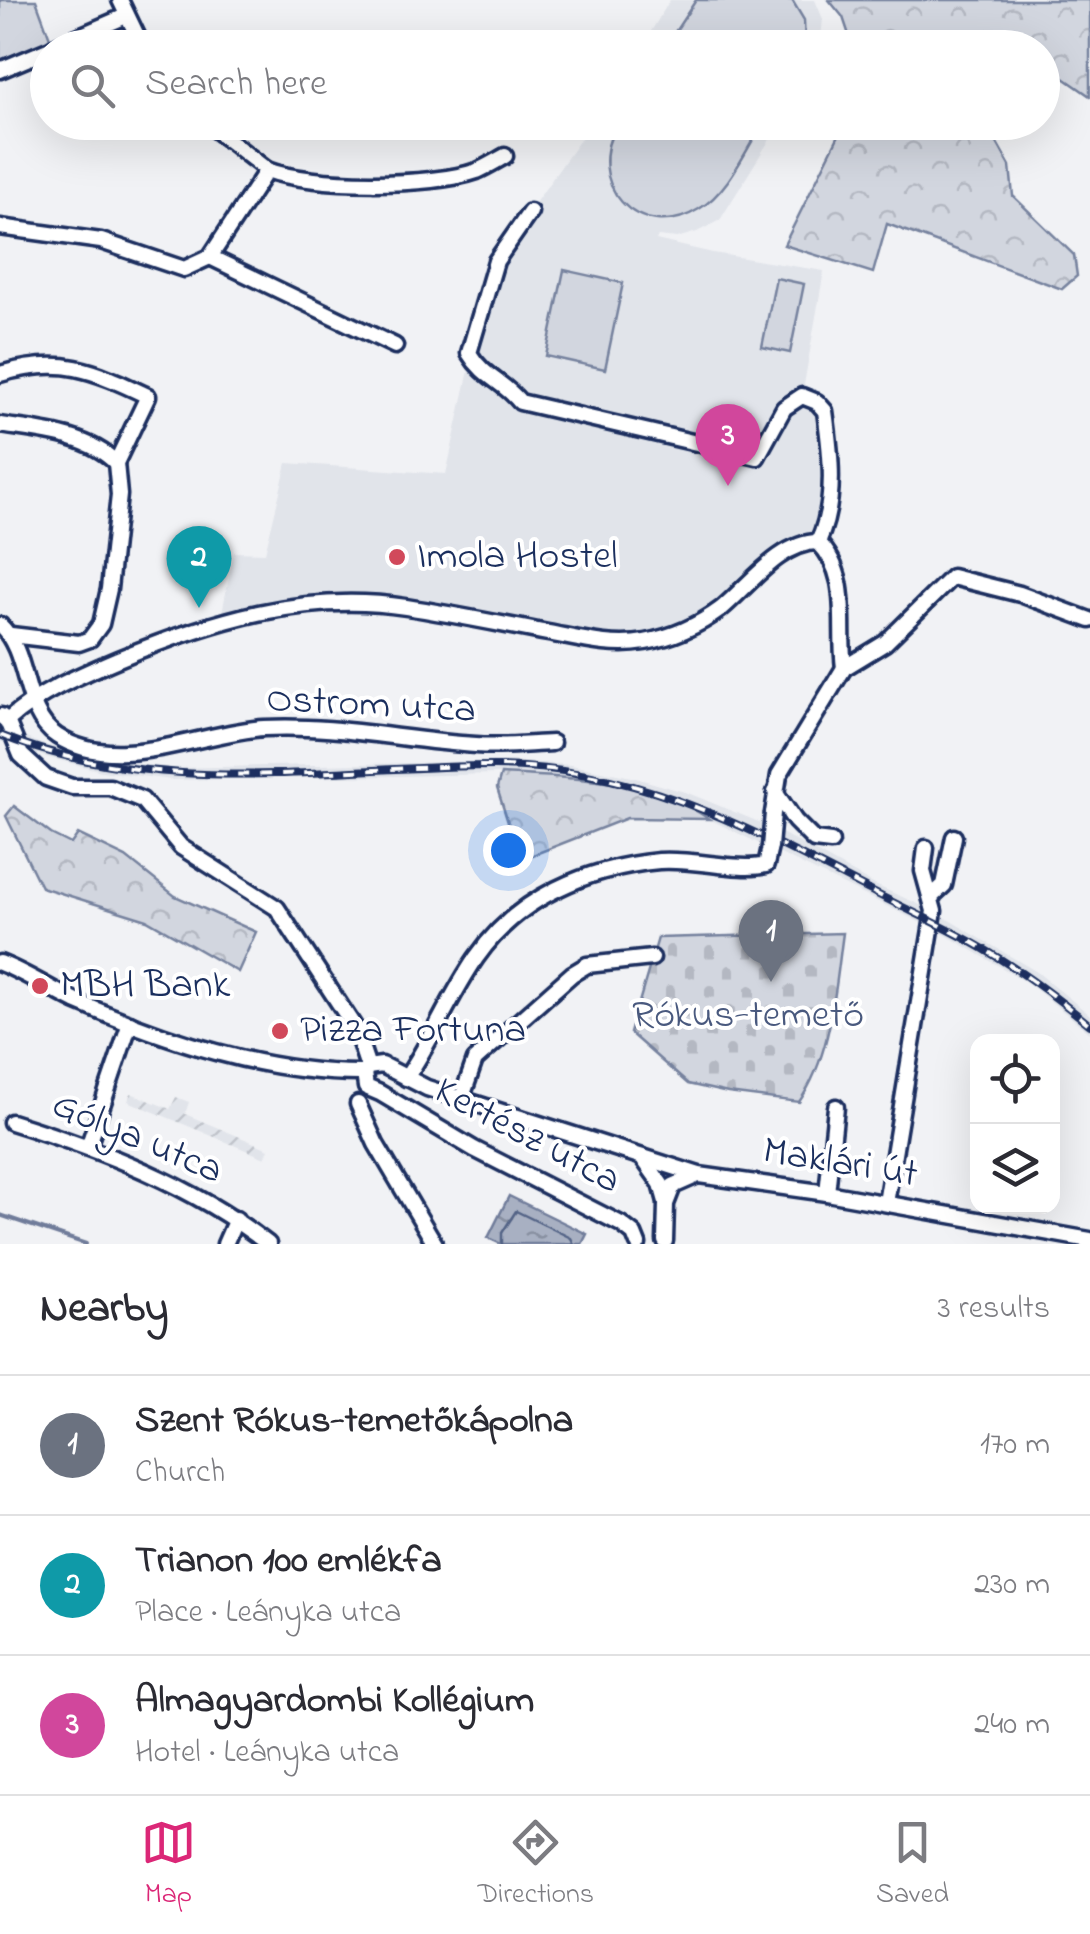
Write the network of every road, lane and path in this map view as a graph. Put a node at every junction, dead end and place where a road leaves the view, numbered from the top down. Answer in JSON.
{"nodes":[{"id":1,"x":120,"y":0,"type":"edge"},
{"id":2,"x":126,"y":16,"type":"junction"},
{"id":3,"x":93,"y":30,"type":"edge"},
{"id":4,"x":133,"y":30,"type":"edge"},
{"id":5,"x":30,"y":57,"type":"edge"},
{"id":6,"x":0,"y":70,"type":"edge"},
{"id":7,"x":228,"y":140,"type":"edge"},
{"id":8,"x":505,"y":156,"type":"dead end"},
{"id":9,"x":267,"y":170,"type":"junction"},
{"id":10,"x":530,"y":212,"type":"dead end"},
{"id":11,"x":0,"y":227,"type":"edge"},
{"id":12,"x":210,"y":256,"type":"junction"},
{"id":13,"x":395,"y":346,"type":"dead end"},
{"id":14,"x":0,"y":374,"type":"edge"},
{"id":15,"x":0,"y":425,"type":"edge"},
{"id":16,"x":116,"y":463,"type":"junction"},
{"id":17,"x":818,"y":542,"type":"junction"},
{"id":18,"x":1090,"y":620,"type":"edge"},
{"id":19,"x":6,"y":630,"type":"edge"},
{"id":20,"x":844,"y":668,"type":"junction"},
{"id":21,"x":34,"y":699,"type":"junction"},
{"id":22,"x":3,"y":718,"type":"edge"},
{"id":23,"x":552,"y":743,"type":"dead end"},
{"id":24,"x":775,"y":791,"type":"junction"},
{"id":25,"x":954,"y":837,"type":"dead end"},
{"id":26,"x":831,"y":842,"type":"dead end"},
{"id":27,"x":926,"y":848,"type":"dead end"},
{"id":28,"x":931,"y":897,"type":"junction"},
{"id":29,"x":652,"y":958,"type":"dead end"},
{"id":30,"x":0,"y":963,"type":"edge"},
{"id":31,"x":130,"y":1023,"type":"junction"},
{"id":32,"x":375,"y":1068,"type":"junction"},
{"id":33,"x":406,"y":1078,"type":"junction"},
{"id":34,"x":380,"y":1092,"type":"junction"},
{"id":35,"x":462,"y":1097,"type":"junction"},
{"id":36,"x":358,"y":1104,"type":"dead end"},
{"id":37,"x":836,"y":1107,"type":"dead end"},
{"id":38,"x":11,"y":1122,"type":"dead end"},
{"id":39,"x":88,"y":1147,"type":"junction"},
{"id":40,"x":640,"y":1156,"type":"junction"},
{"id":41,"x":699,"y":1174,"type":"junction"},
{"id":42,"x":828,"y":1194,"type":"junction"},
{"id":43,"x":666,"y":1204,"type":"junction"},
{"id":44,"x":886,"y":1204,"type":"junction"},
{"id":45,"x":236,"y":1219,"type":"junction"},
{"id":46,"x":1090,"y":1240,"type":"edge"},
{"id":47,"x":666,"y":1242,"type":"edge"},
{"id":48,"x":226,"y":1244,"type":"edge"},
{"id":49,"x":268,"y":1244,"type":"edge"},
{"id":50,"x":435,"y":1244,"type":"edge"},
{"id":51,"x":638,"y":1244,"type":"edge"}],
"edges":[{"from":1,"to":2,"type":"street"},
{"from":2,"to":3,"type":"street"},
{"from":2,"to":4,"type":"street"},
{"from":5,"to":6,"type":"street"},
{"from":7,"to":9,"type":"street"},
{"from":8,"to":9,"type":"street"},
{"from":9,"to":12,"type":"street"},
{"from":10,"to":17,"type":"street"},
{"from":11,"to":12,"type":"street"},
{"from":12,"to":13,"type":"street"},
{"from":14,"to":16,"type":"street"},
{"from":15,"to":16,"type":"street"},
{"from":16,"to":19,"type":"street"},
{"from":17,"to":20,"type":"street"},
{"from":17,"to":21,"type":"street"},
{"from":18,"to":20,"type":"street"},
{"from":19,"to":21,"type":"street","name":"Ostrom utca"},
{"from":20,"to":24,"type":"street"},
{"from":21,"to":22,"type":"street"},
{"from":21,"to":23,"type":"street","name":"Ostrom utca"},
{"from":22,"to":32,"type":"street","name":"Kertész utca"},
{"from":24,"to":26,"type":"street"},
{"from":24,"to":33,"type":"street","bridge":true},
{"from":25,"to":28,"type":"street"},
{"from":27,"to":28,"type":"street"},
{"from":28,"to":44,"type":"street"},
{"from":29,"to":35,"type":"street"},
{"from":30,"to":31,"type":"street"},
{"from":31,"to":32,"type":"street"},
{"from":31,"to":39,"type":"street"},
{"from":32,"to":33,"type":"street","name":"Maklári út"},
{"from":32,"to":34,"type":"street","name":"Kertész utca"},
{"from":32,"to":34,"type":"street"},
{"from":33,"to":35,"type":"street","name":"Maklári út"},
{"from":34,"to":51,"type":"street","name":"Kertész utca"},
{"from":35,"to":40,"type":"street","name":"Maklári út"},
{"from":36,"to":50,"type":"street"},
{"from":37,"to":42,"type":"street"},
{"from":38,"to":39,"type":"street","name":"Gólya utca"},
{"from":39,"to":45,"type":"street","name":"Gólya utca"},
{"from":40,"to":41,"type":"street","name":"Maklári út"},
{"from":40,"to":43,"type":"street"},
{"from":41,"to":42,"type":"street","name":"Maklári út"},
{"from":41,"to":43,"type":"street"},
{"from":42,"to":44,"type":"street","name":"Maklári út"},
{"from":43,"to":47,"type":"street","name":"Kertész utca"},
{"from":44,"to":46,"type":"street","name":"Maklári út"},
{"from":45,"to":48,"type":"street"},
{"from":45,"to":49,"type":"street","name":"Gólya utca"},
{"from":47,"to":51,"type":"street"}]}
